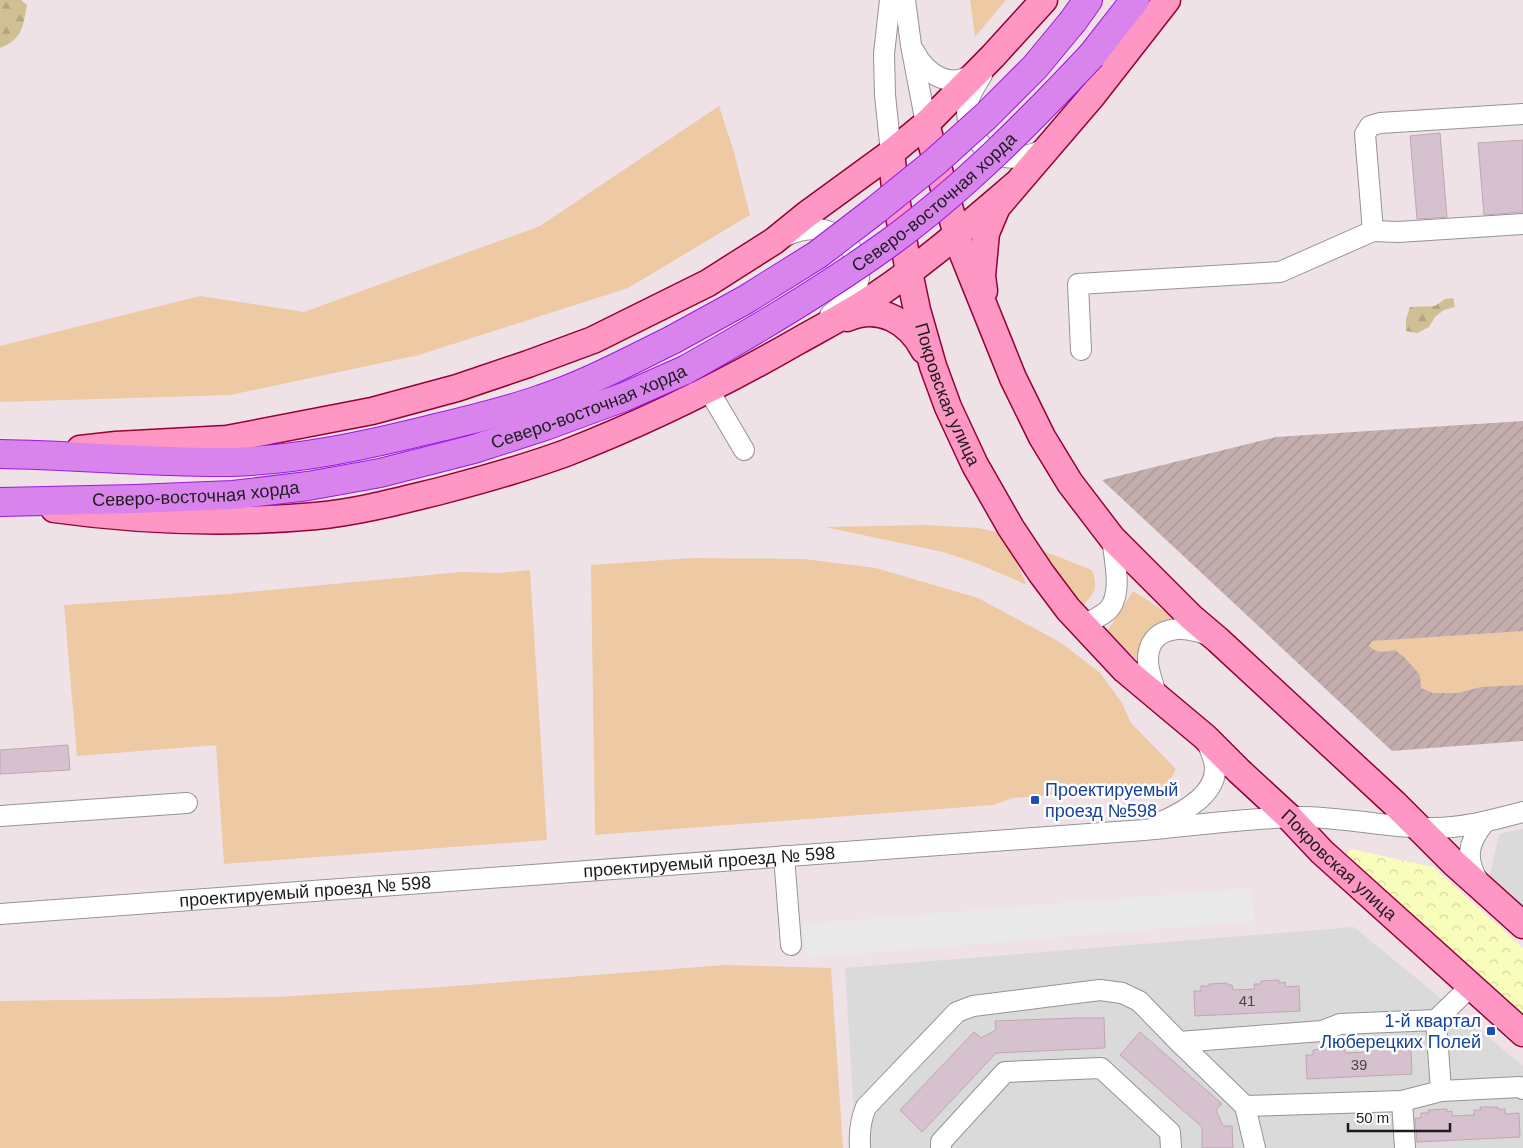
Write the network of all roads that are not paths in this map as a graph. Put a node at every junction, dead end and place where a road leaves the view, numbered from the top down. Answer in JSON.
{"nodes":[{"id":1,"x":890,"y":0,"type":"edge"},
{"id":2,"x":905,"y":0,"type":"edge"},
{"id":3,"x":1044,"y":0,"type":"edge"},
{"id":4,"x":1135,"y":0,"type":"edge"},
{"id":5,"x":1166,"y":0,"type":"edge"},
{"id":6,"x":1080,"y":10,"type":"edge"},
{"id":7,"x":910,"y":45,"type":"junction"},
{"id":8,"x":993,"y":56,"type":"junction"},
{"id":9,"x":1523,"y":114,"type":"edge"},
{"id":10,"x":926,"y":124,"type":"junction"},
{"id":11,"x":1066,"y":127,"type":"junction"},
{"id":12,"x":891,"y":153,"type":"junction"},
{"id":13,"x":1015,"y":185,"type":"junction"},
{"id":14,"x":1523,"y":224,"type":"edge"},
{"id":15,"x":1373,"y":231,"type":"junction"},
{"id":16,"x":956,"y":234,"type":"junction"},
{"id":17,"x":774,"y":241,"type":"junction"},
{"id":18,"x":909,"y":272,"type":"junction"},
{"id":19,"x":987,"y":314,"type":"junction"},
{"id":20,"x":808,"y":335,"type":"junction"},
{"id":21,"x":1080,"y":350,"type":"dead end"},
{"id":22,"x":933,"y":366,"type":"junction"},
{"id":23,"x":708,"y":389,"type":"junction"},
{"id":24,"x":744,"y":450,"type":"dead end"},
{"id":25,"x":12,"y":455,"type":"edge"},
{"id":26,"x":5,"y":502,"type":"edge"},
{"id":27,"x":1112,"y":538,"type":"junction"},
{"id":28,"x":1075,"y":617,"type":"junction"},
{"id":29,"x":1218,"y":640,"type":"junction"},
{"id":30,"x":1156,"y":695,"type":"junction"},
{"id":31,"x":1205,"y":737,"type":"junction"},
{"id":32,"x":187,"y":803,"type":"dead end"},
{"id":33,"x":1523,"y":812,"type":"edge"},
{"id":34,"x":0,"y":816,"type":"edge"},
{"id":35,"x":1290,"y":818,"type":"junction"},
{"id":36,"x":1485,"y":822,"type":"junction"},
{"id":37,"x":1419,"y":828,"type":"junction"},
{"id":38,"x":1144,"y":830,"type":"junction"},
{"id":39,"x":784,"y":856,"type":"junction"},
{"id":40,"x":1485,"y":890,"type":"junction"},
{"id":41,"x":1517,"y":913,"type":"edge"},
{"id":42,"x":0,"y":914,"type":"edge"},
{"id":43,"x":791,"y":945,"type":"dead end"},
{"id":44,"x":1471,"y":986,"type":"junction"},
{"id":45,"x":1436,"y":1020,"type":"junction"},
{"id":46,"x":1523,"y":1033,"type":"edge"},
{"id":47,"x":1179,"y":1042,"type":"junction"},
{"id":48,"x":1523,"y":1089,"type":"edge"},
{"id":49,"x":1441,"y":1090,"type":"junction"},
{"id":50,"x":1402,"y":1101,"type":"junction"},
{"id":51,"x":1245,"y":1106,"type":"junction"},
{"id":52,"x":860,"y":1148,"type":"edge"},
{"id":53,"x":941,"y":1148,"type":"edge"},
{"id":54,"x":1171,"y":1148,"type":"edge"},
{"id":55,"x":1255,"y":1148,"type":"edge"},
{"id":56,"x":1405,"y":1148,"type":"edge"}],
"edges":[{"from":1,"to":12,"type":"street"},
{"from":2,"to":7,"type":"street"},
{"from":3,"to":8,"type":"main road"},
{"from":4,"to":26,"type":"highway","name":"Северо-восточная хорда","bridge":true},
{"from":5,"to":11,"type":"main road"},
{"from":6,"to":25,"type":"highway","name":"Северо-восточная хорда","bridge":true},
{"from":7,"to":8,"type":"street"},
{"from":7,"to":10,"type":"street"},
{"from":8,"to":10,"type":"main road"},
{"from":8,"to":11,"type":"street"},
{"from":9,"to":15,"type":"street"},
{"from":10,"to":12,"type":"main road"},
{"from":10,"to":16,"type":"main road"},
{"from":11,"to":13,"type":"main road"},
{"from":12,"to":17,"type":"main road"},
{"from":12,"to":18,"type":"main road","name":"Покровская улица"},
{"from":13,"to":16,"type":"main road"},
{"from":13,"to":19,"type":"main road"},
{"from":14,"to":15,"type":"street"},
{"from":15,"to":21,"type":"street"},
{"from":16,"to":18,"type":"main road"},
{"from":16,"to":19,"type":"main road"},
{"from":17,"to":20,"type":"street"},
{"from":17,"to":25,"type":"main road"},
{"from":18,"to":20,"type":"main road"},
{"from":18,"to":22,"type":"main road","name":"Покровская улица"},
{"from":19,"to":27,"type":"main road"},
{"from":20,"to":22,"type":"main road"},
{"from":20,"to":23,"type":"main road"},
{"from":22,"to":28,"type":"main road","name":"Покровская улица"},
{"from":23,"to":24,"type":"street"},
{"from":23,"to":26,"type":"main road"},
{"from":27,"to":28,"type":"street"},
{"from":27,"to":29,"type":"main road"},
{"from":28,"to":30,"type":"main road","name":"Покровская улица"},
{"from":29,"to":30,"type":"street"},
{"from":29,"to":37,"type":"main road"},
{"from":30,"to":31,"type":"main road","name":"Покровская улица"},
{"from":31,"to":35,"type":"main road","name":"Покровская улица"},
{"from":31,"to":38,"type":"street"},
{"from":32,"to":34,"type":"street"},
{"from":33,"to":36,"type":"street","name":"проектируемый проезд № 598"},
{"from":35,"to":37,"type":"street","name":"проектируемый проезд № 598"},
{"from":35,"to":38,"type":"street","name":"проектируемый проезд № 598"},
{"from":35,"to":44,"type":"main road","name":"Покровская улица"},
{"from":36,"to":37,"type":"street","name":"проектируемый проезд № 598"},
{"from":36,"to":40,"type":"street"},
{"from":37,"to":40,"type":"main road"},
{"from":38,"to":39,"type":"street","name":"проектируемый проезд № 598"},
{"from":39,"to":42,"type":"street","name":"проектируемый проезд № 598"},
{"from":39,"to":43,"type":"street"},
{"from":40,"to":41,"type":"main road"},
{"from":44,"to":45,"type":"street"},
{"from":44,"to":46,"type":"main road","name":"Покровская улица"},
{"from":45,"to":47,"type":"street"},
{"from":45,"to":49,"type":"street"},
{"from":47,"to":51,"type":"street"},
{"from":47,"to":52,"type":"street"},
{"from":48,"to":49,"type":"street"},
{"from":49,"to":50,"type":"street"},
{"from":50,"to":51,"type":"street"},
{"from":50,"to":56,"type":"street"},
{"from":51,"to":55,"type":"street"},
{"from":53,"to":54,"type":"street"}]}
